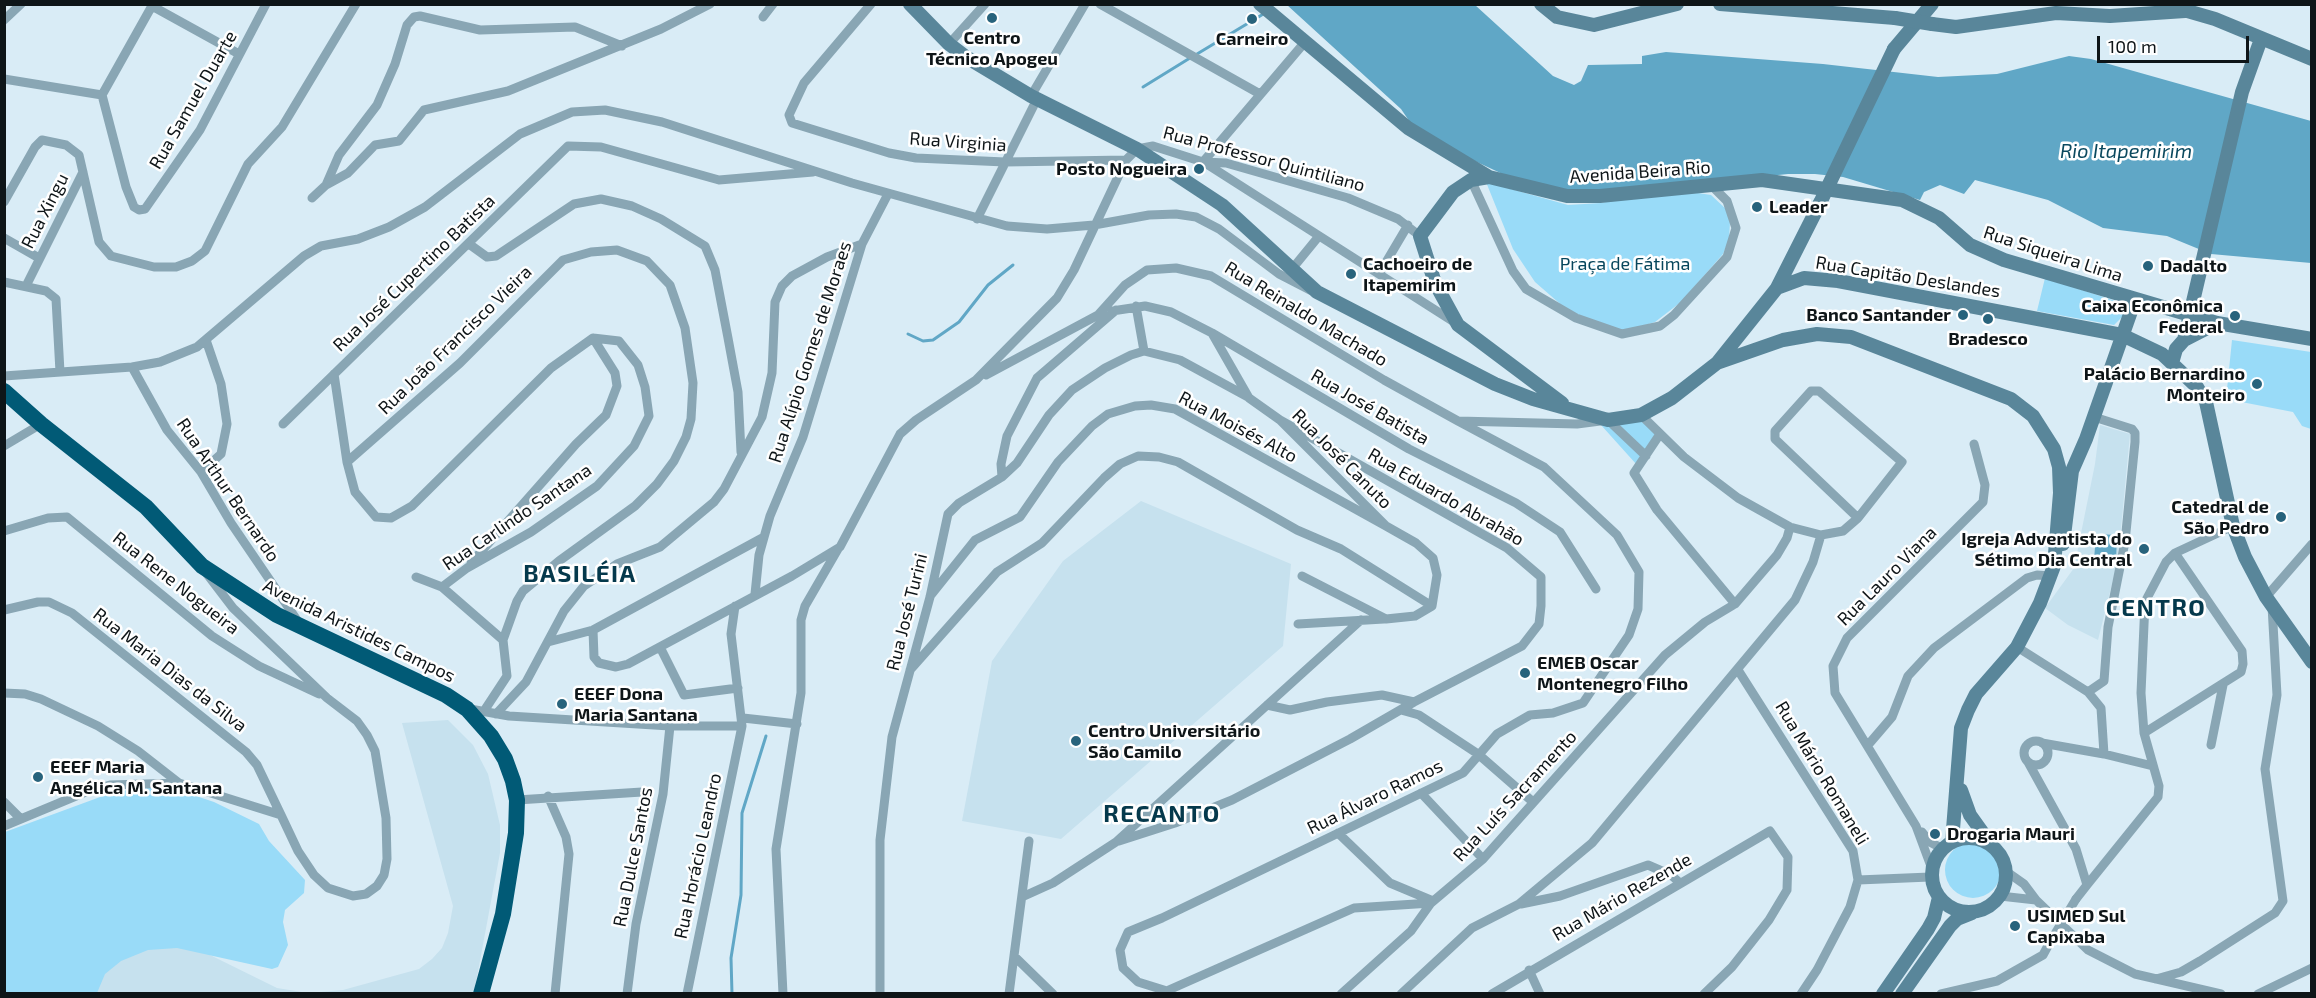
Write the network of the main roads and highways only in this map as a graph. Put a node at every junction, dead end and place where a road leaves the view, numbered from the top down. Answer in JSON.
{"nodes":[{"id":1,"x":910,"y":4,"type":"edge"},
{"id":2,"x":1260,"y":4,"type":"edge"},
{"id":3,"x":1541,"y":4,"type":"edge"},
{"id":4,"x":1677,"y":4,"type":"edge"},
{"id":5,"x":1720,"y":4,"type":"edge"},
{"id":6,"x":1932,"y":4,"type":"edge"},
{"id":7,"x":2170,"y":4,"type":"edge"},
{"id":8,"x":2185,"y":11,"type":"junction"},
{"id":9,"x":2261,"y":39,"type":"junction"},
{"id":10,"x":2312,"y":59,"type":"edge"},
{"id":11,"x":1489,"y":177,"type":"junction"},
{"id":12,"x":1902,"y":200,"type":"joint"},
{"id":13,"x":1777,"y":288,"type":"junction"},
{"id":14,"x":2135,"y":300,"type":"junction"},
{"id":15,"x":2188,"y":315,"type":"junction"},
{"id":16,"x":2217,"y":323,"type":"junction"},
{"id":17,"x":2122,"y":335,"type":"junction"},
{"id":18,"x":2312,"y":339,"type":"edge"},
{"id":19,"x":2184,"y":340,"type":"junction"},
{"id":20,"x":1717,"y":363,"type":"junction"},
{"id":21,"x":2172,"y":363,"type":"junction"},
{"id":22,"x":5,"y":386,"type":"edge"},
{"id":23,"x":1572,"y":410,"type":"junction"},
{"id":24,"x":2052,"y":571,"type":"junction"},
{"id":25,"x":2312,"y":662,"type":"edge"},
{"id":26,"x":1959,"y":779,"type":"junction"},
{"id":27,"x":1948,"y":845,"type":"junction"},
{"id":28,"x":1992,"y":846,"type":"junction"},
{"id":29,"x":1939,"y":897,"type":"junction"},
{"id":30,"x":1974,"y":912,"type":"junction"},
{"id":31,"x":481,"y":993,"type":"edge"},
{"id":32,"x":1883,"y":993,"type":"edge"},
{"id":33,"x":1902,"y":993,"type":"edge"}],
"edges":[{"from":1,"to":23,"type":"main road"},
{"from":2,"to":11,"type":"main road","name":"Avenida Beira Rio"},
{"from":3,"to":4,"type":"main road"},
{"from":5,"to":8,"type":"main road","bridge":true},
{"from":6,"to":13,"type":"main road","bridge":true},
{"from":7,"to":8,"type":"main road"},
{"from":8,"to":9,"type":"main road"},
{"from":9,"to":10,"type":"main road"},
{"from":9,"to":15,"type":"main road"},
{"from":11,"to":12,"type":"main road","name":"Avenida Beira Rio"},
{"from":11,"to":23,"type":"main road","name":"Rua Professor Quintiliano"},
{"from":12,"to":14,"type":"main road","name":"Rua Siqueira Lima"},
{"from":13,"to":17,"type":"main road","name":"Rua Capitão Deslandes"},
{"from":13,"to":20,"type":"main road"},
{"from":14,"to":15,"type":"main road","name":"Rua Siqueira Lima"},
{"from":14,"to":17,"type":"main road"},
{"from":15,"to":16,"type":"main road","name":"Rua Siqueira Lima"},
{"from":15,"to":19,"type":"main road"},
{"from":16,"to":18,"type":"main road","name":"Rua Siqueira Lima"},
{"from":16,"to":19,"type":"main road"},
{"from":17,"to":21,"type":"main road","name":"Rua Capitão Deslandes"},
{"from":17,"to":24,"type":"main road"},
{"from":19,"to":21,"type":"main road"},
{"from":20,"to":23,"type":"main road"},
{"from":20,"to":24,"type":"main road"},
{"from":21,"to":25,"type":"main road","name":"Rua Capitão Deslandes"},
{"from":22,"to":31,"type":"highway","name":"Avenida Aristides Campos"},
{"from":24,"to":26,"type":"main road"},
{"from":26,"to":27,"type":"main road"},
{"from":26,"to":28,"type":"main road"},
{"from":27,"to":28,"type":"main road"},
{"from":27,"to":29,"type":"main road"},
{"from":28,"to":30,"type":"main road"},
{"from":29,"to":30,"type":"main road"},
{"from":29,"to":32,"type":"main road"},
{"from":30,"to":33,"type":"main road"}]}
